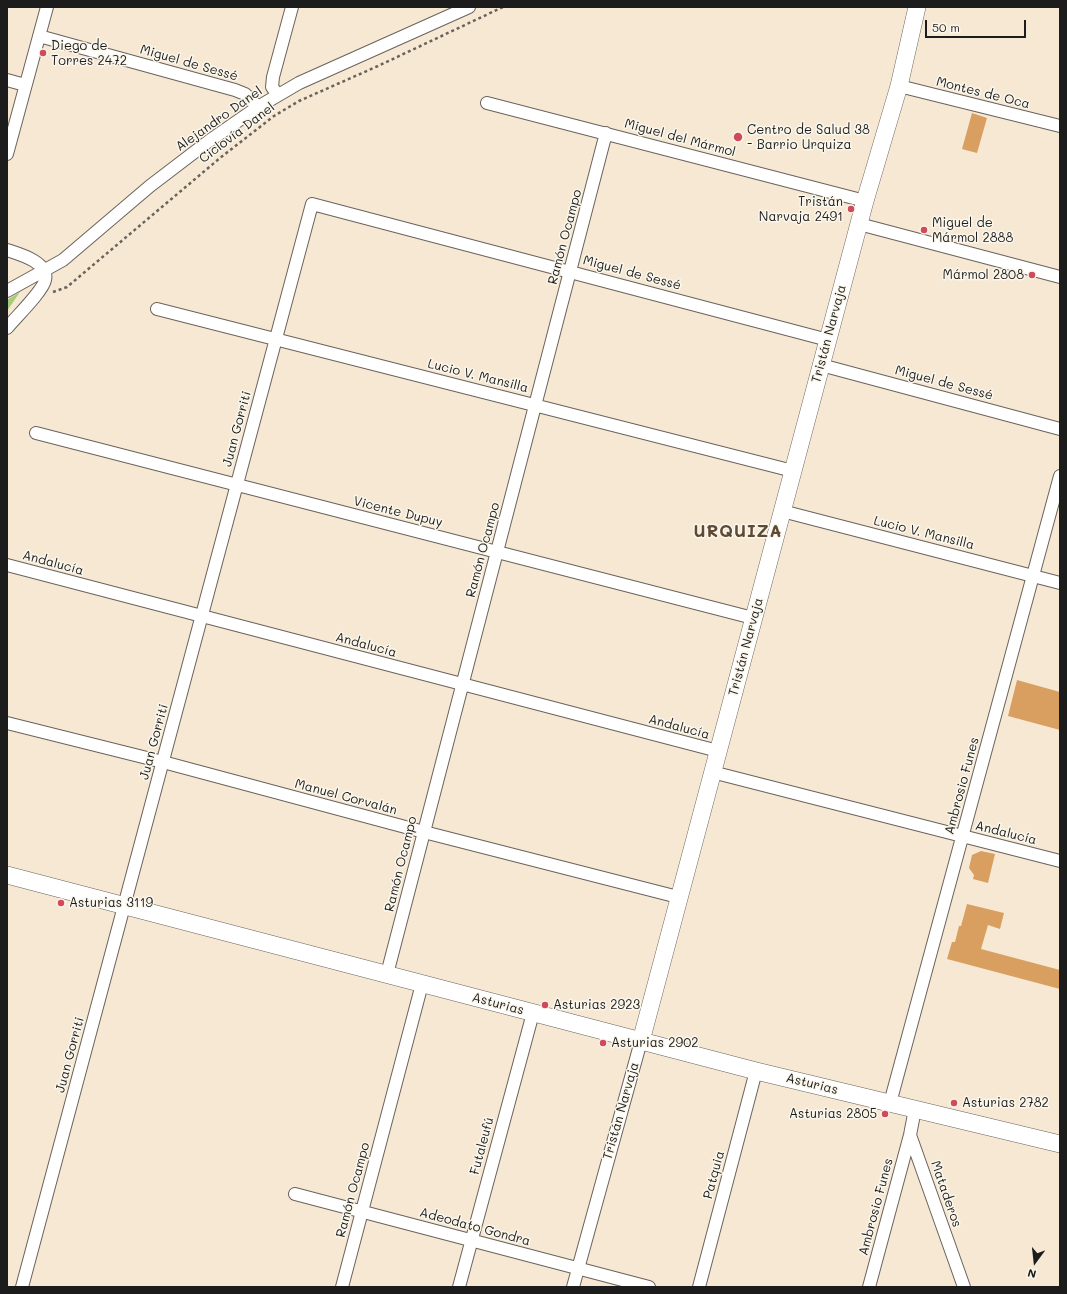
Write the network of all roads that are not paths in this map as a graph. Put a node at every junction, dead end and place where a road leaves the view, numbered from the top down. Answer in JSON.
{"nodes":[{"id":1,"x":47,"y":7,"type":"edge"},
{"id":2,"x":292,"y":7,"type":"edge"},
{"id":3,"x":469,"y":7,"type":"edge"},
{"id":4,"x":917,"y":7,"type":"edge"},
{"id":5,"x":39,"y":36,"type":"junction"},
{"id":6,"x":7,"y":80,"type":"edge"},
{"id":7,"x":25,"y":85,"type":"junction"},
{"id":8,"x":899,"y":86,"type":"junction"},
{"id":9,"x":278,"y":95,"type":"junction"},
{"id":10,"x":487,"y":103,"type":"dead end"},
{"id":11,"x":258,"y":107,"type":"junction"},
{"id":12,"x":1060,"y":126,"type":"edge"},
{"id":13,"x":606,"y":134,"type":"junction"},
{"id":14,"x":7,"y":154,"type":"edge"},
{"id":15,"x":865,"y":201,"type":"junction"},
{"id":16,"x":312,"y":204,"type":"joint"},
{"id":17,"x":859,"y":224,"type":"junction"},
{"id":18,"x":7,"y":250,"type":"edge"},
{"id":19,"x":44,"y":271,"type":"junction"},
{"id":20,"x":570,"y":272,"type":"junction"},
{"id":21,"x":1060,"y":276,"type":"edge"},
{"id":22,"x":7,"y":291,"type":"edge"},
{"id":23,"x":157,"y":308,"type":"dead end"},
{"id":24,"x":7,"y":328,"type":"edge"},
{"id":25,"x":276,"y":339,"type":"junction"},
{"id":26,"x":828,"y":340,"type":"junction"},
{"id":27,"x":821,"y":365,"type":"junction"},
{"id":28,"x":535,"y":405,"type":"junction"},
{"id":29,"x":1060,"y":429,"type":"edge"},
{"id":30,"x":36,"y":433,"type":"dead end"},
{"id":31,"x":793,"y":471,"type":"junction"},
{"id":32,"x":1060,"y":476,"type":"edge"},
{"id":33,"x":237,"y":485,"type":"junction"},
{"id":34,"x":782,"y":511,"type":"junction"},
{"id":35,"x":497,"y":552,"type":"junction"},
{"id":36,"x":7,"y":565,"type":"edge"},
{"id":37,"x":1033,"y":576,"type":"junction"},
{"id":38,"x":1060,"y":583,"type":"edge"},
{"id":39,"x":202,"y":616,"type":"junction"},
{"id":40,"x":753,"y":618,"type":"junction"},
{"id":41,"x":463,"y":684,"type":"junction"},
{"id":42,"x":7,"y":723,"type":"edge"},
{"id":43,"x":718,"y":751,"type":"junction"},
{"id":44,"x":163,"y":762,"type":"junction"},
{"id":45,"x":712,"y":772,"type":"junction"},
{"id":46,"x":424,"y":832,"type":"junction"},
{"id":47,"x":962,"y":836,"type":"junction"},
{"id":48,"x":1060,"y":861,"type":"edge"},
{"id":49,"x":7,"y":875,"type":"edge"},
{"id":50,"x":678,"y":897,"type":"junction"},
{"id":51,"x":124,"y":905,"type":"junction"},
{"id":52,"x":387,"y":974,"type":"junction"},
{"id":53,"x":422,"y":984,"type":"junction"},
{"id":54,"x":533,"y":1013,"type":"junction"},
{"id":55,"x":641,"y":1041,"type":"junction"},
{"id":56,"x":756,"y":1071,"type":"junction"},
{"id":57,"x":890,"y":1103,"type":"junction"},
{"id":58,"x":915,"y":1109,"type":"junction"},
{"id":59,"x":910,"y":1135,"type":"junction"},
{"id":60,"x":1060,"y":1144,"type":"edge"},
{"id":61,"x":295,"y":1194,"type":"dead end"},
{"id":62,"x":361,"y":1211,"type":"junction"},
{"id":63,"x":471,"y":1240,"type":"junction"},
{"id":64,"x":578,"y":1268,"type":"junction"},
{"id":65,"x":22,"y":1287,"type":"edge"},
{"id":66,"x":342,"y":1287,"type":"edge"},
{"id":67,"x":459,"y":1287,"type":"edge"},
{"id":68,"x":572,"y":1287,"type":"edge"},
{"id":69,"x":649,"y":1287,"type":"edge"},
{"id":70,"x":699,"y":1287,"type":"edge"},
{"id":71,"x":868,"y":1287,"type":"edge"},
{"id":72,"x":964,"y":1287,"type":"edge"}],
"edges":[{"from":1,"to":5,"type":"street"},
{"from":2,"to":9,"type":"street"},
{"from":3,"to":9,"type":"street","name":"Alejandro Danel"},
{"from":4,"to":8,"type":"street","name":"Tristán Narvaja"},
{"from":5,"to":7,"type":"street"},
{"from":5,"to":11,"type":"street","name":"Miguel de Sessé"},
{"from":6,"to":7,"type":"street"},
{"from":7,"to":14,"type":"street"},
{"from":8,"to":12,"type":"street","name":"Montes de Oca"},
{"from":8,"to":15,"type":"street","name":"Tristán Narvaja"},
{"from":9,"to":11,"type":"street","name":"Alejandro Danel"},
{"from":10,"to":13,"type":"street","name":"Miguel del Mármol"},
{"from":11,"to":19,"type":"street","name":"Alejandro Danel"},
{"from":13,"to":15,"type":"street","name":"Miguel del Mármol"},
{"from":13,"to":20,"type":"street","name":"Ramón Ocampo"},
{"from":15,"to":17,"type":"street","name":"Tristán Narvaja"},
{"from":16,"to":20,"type":"street","name":"Miguel de Sessé"},
{"from":16,"to":25,"type":"street","name":"Juan Gorriti"},
{"from":17,"to":21,"type":"street"},
{"from":17,"to":26,"type":"street","name":"Tristán Narvaja"},
{"from":18,"to":19,"type":"street"},
{"from":19,"to":22,"type":"street","name":"Alejandro Danel"},
{"from":19,"to":24,"type":"street"},
{"from":20,"to":26,"type":"street","name":"Miguel de Sessé"},
{"from":20,"to":28,"type":"street","name":"Ramón Ocampo"},
{"from":23,"to":25,"type":"street","name":"Lucio V. Mansilla"},
{"from":25,"to":28,"type":"street","name":"Lucio V. Mansilla"},
{"from":25,"to":33,"type":"street","name":"Juan Gorriti"},
{"from":26,"to":27,"type":"street","name":"Tristán Narvaja"},
{"from":27,"to":29,"type":"street","name":"Miguel de Sessé"},
{"from":27,"to":31,"type":"street","name":"Tristán Narvaja"},
{"from":28,"to":31,"type":"street","name":"Lucio V. Mansilla"},
{"from":28,"to":35,"type":"street","name":"Ramón Ocampo"},
{"from":30,"to":33,"type":"street","name":"Vicente Dupuy"},
{"from":31,"to":34,"type":"street","name":"Tristán Narvaja"},
{"from":32,"to":37,"type":"street","name":"Ambrosio Funes"},
{"from":33,"to":35,"type":"street","name":"Vicente Dupuy"},
{"from":33,"to":39,"type":"street","name":"Juan Gorriti"},
{"from":34,"to":37,"type":"street","name":"Lucio V. Mansilla"},
{"from":34,"to":40,"type":"street","name":"Tristán Narvaja"},
{"from":35,"to":40,"type":"street","name":"Vicente Dupuy"},
{"from":35,"to":41,"type":"street","name":"Ramón Ocampo"},
{"from":36,"to":39,"type":"street","name":"Andalucía"},
{"from":37,"to":38,"type":"street","name":"Lucio V. Mansilla"},
{"from":37,"to":47,"type":"street","name":"Ambrosio Funes"},
{"from":39,"to":41,"type":"street","name":"Andalucía"},
{"from":39,"to":44,"type":"street","name":"Juan Gorriti"},
{"from":40,"to":43,"type":"street","name":"Tristán Narvaja"},
{"from":41,"to":43,"type":"street","name":"Andalucía"},
{"from":41,"to":46,"type":"street","name":"Ramón Ocampo"},
{"from":42,"to":44,"type":"street","name":"Manuel Corvalán"},
{"from":43,"to":45,"type":"street","name":"Tristán Narvaja"},
{"from":44,"to":46,"type":"street","name":"Manuel Corvalán"},
{"from":44,"to":51,"type":"street","name":"Juan Gorriti"},
{"from":45,"to":47,"type":"street","name":"Andalucía"},
{"from":45,"to":50,"type":"street","name":"Tristán Narvaja"},
{"from":46,"to":50,"type":"street","name":"Manuel Corvalán"},
{"from":46,"to":52,"type":"street","name":"Ramón Ocampo"},
{"from":47,"to":48,"type":"street","name":"Andalucía"},
{"from":47,"to":57,"type":"street","name":"Ambrosio Funes"},
{"from":49,"to":51,"type":"street","name":"Asturias"},
{"from":50,"to":55,"type":"street","name":"Tristán Narvaja"},
{"from":51,"to":52,"type":"street","name":"Asturias"},
{"from":51,"to":65,"type":"street","name":"Juan Gorriti"},
{"from":52,"to":53,"type":"street","name":"Asturias"},
{"from":53,"to":54,"type":"street","name":"Asturias"},
{"from":53,"to":62,"type":"street","name":"Ramón Ocampo"},
{"from":54,"to":55,"type":"street","name":"Asturias"},
{"from":54,"to":63,"type":"street","name":"Futaleufú"},
{"from":55,"to":56,"type":"street","name":"Asturias"},
{"from":55,"to":64,"type":"street","name":"Tristán Narvaja"},
{"from":56,"to":57,"type":"street","name":"Asturias"},
{"from":56,"to":70,"type":"street","name":"Patquia"},
{"from":57,"to":58,"type":"street","name":"Asturias"},
{"from":58,"to":59,"type":"street"},
{"from":58,"to":60,"type":"street","name":"Asturias"},
{"from":59,"to":71,"type":"street","name":"Ambrosio Funes"},
{"from":59,"to":72,"type":"street","name":"Mataderos"},
{"from":61,"to":62,"type":"street","name":"Adeodato Gondra"},
{"from":62,"to":63,"type":"street","name":"Adeodato Gondra"},
{"from":62,"to":66,"type":"street","name":"Ramón Ocampo"},
{"from":63,"to":64,"type":"street","name":"Adeodato Gondra"},
{"from":63,"to":67,"type":"street","name":"Futaleufú"},
{"from":64,"to":68,"type":"street","name":"Tristán Narvaja"},
{"from":64,"to":69,"type":"street","name":"Adeodato Gondra"}]}
